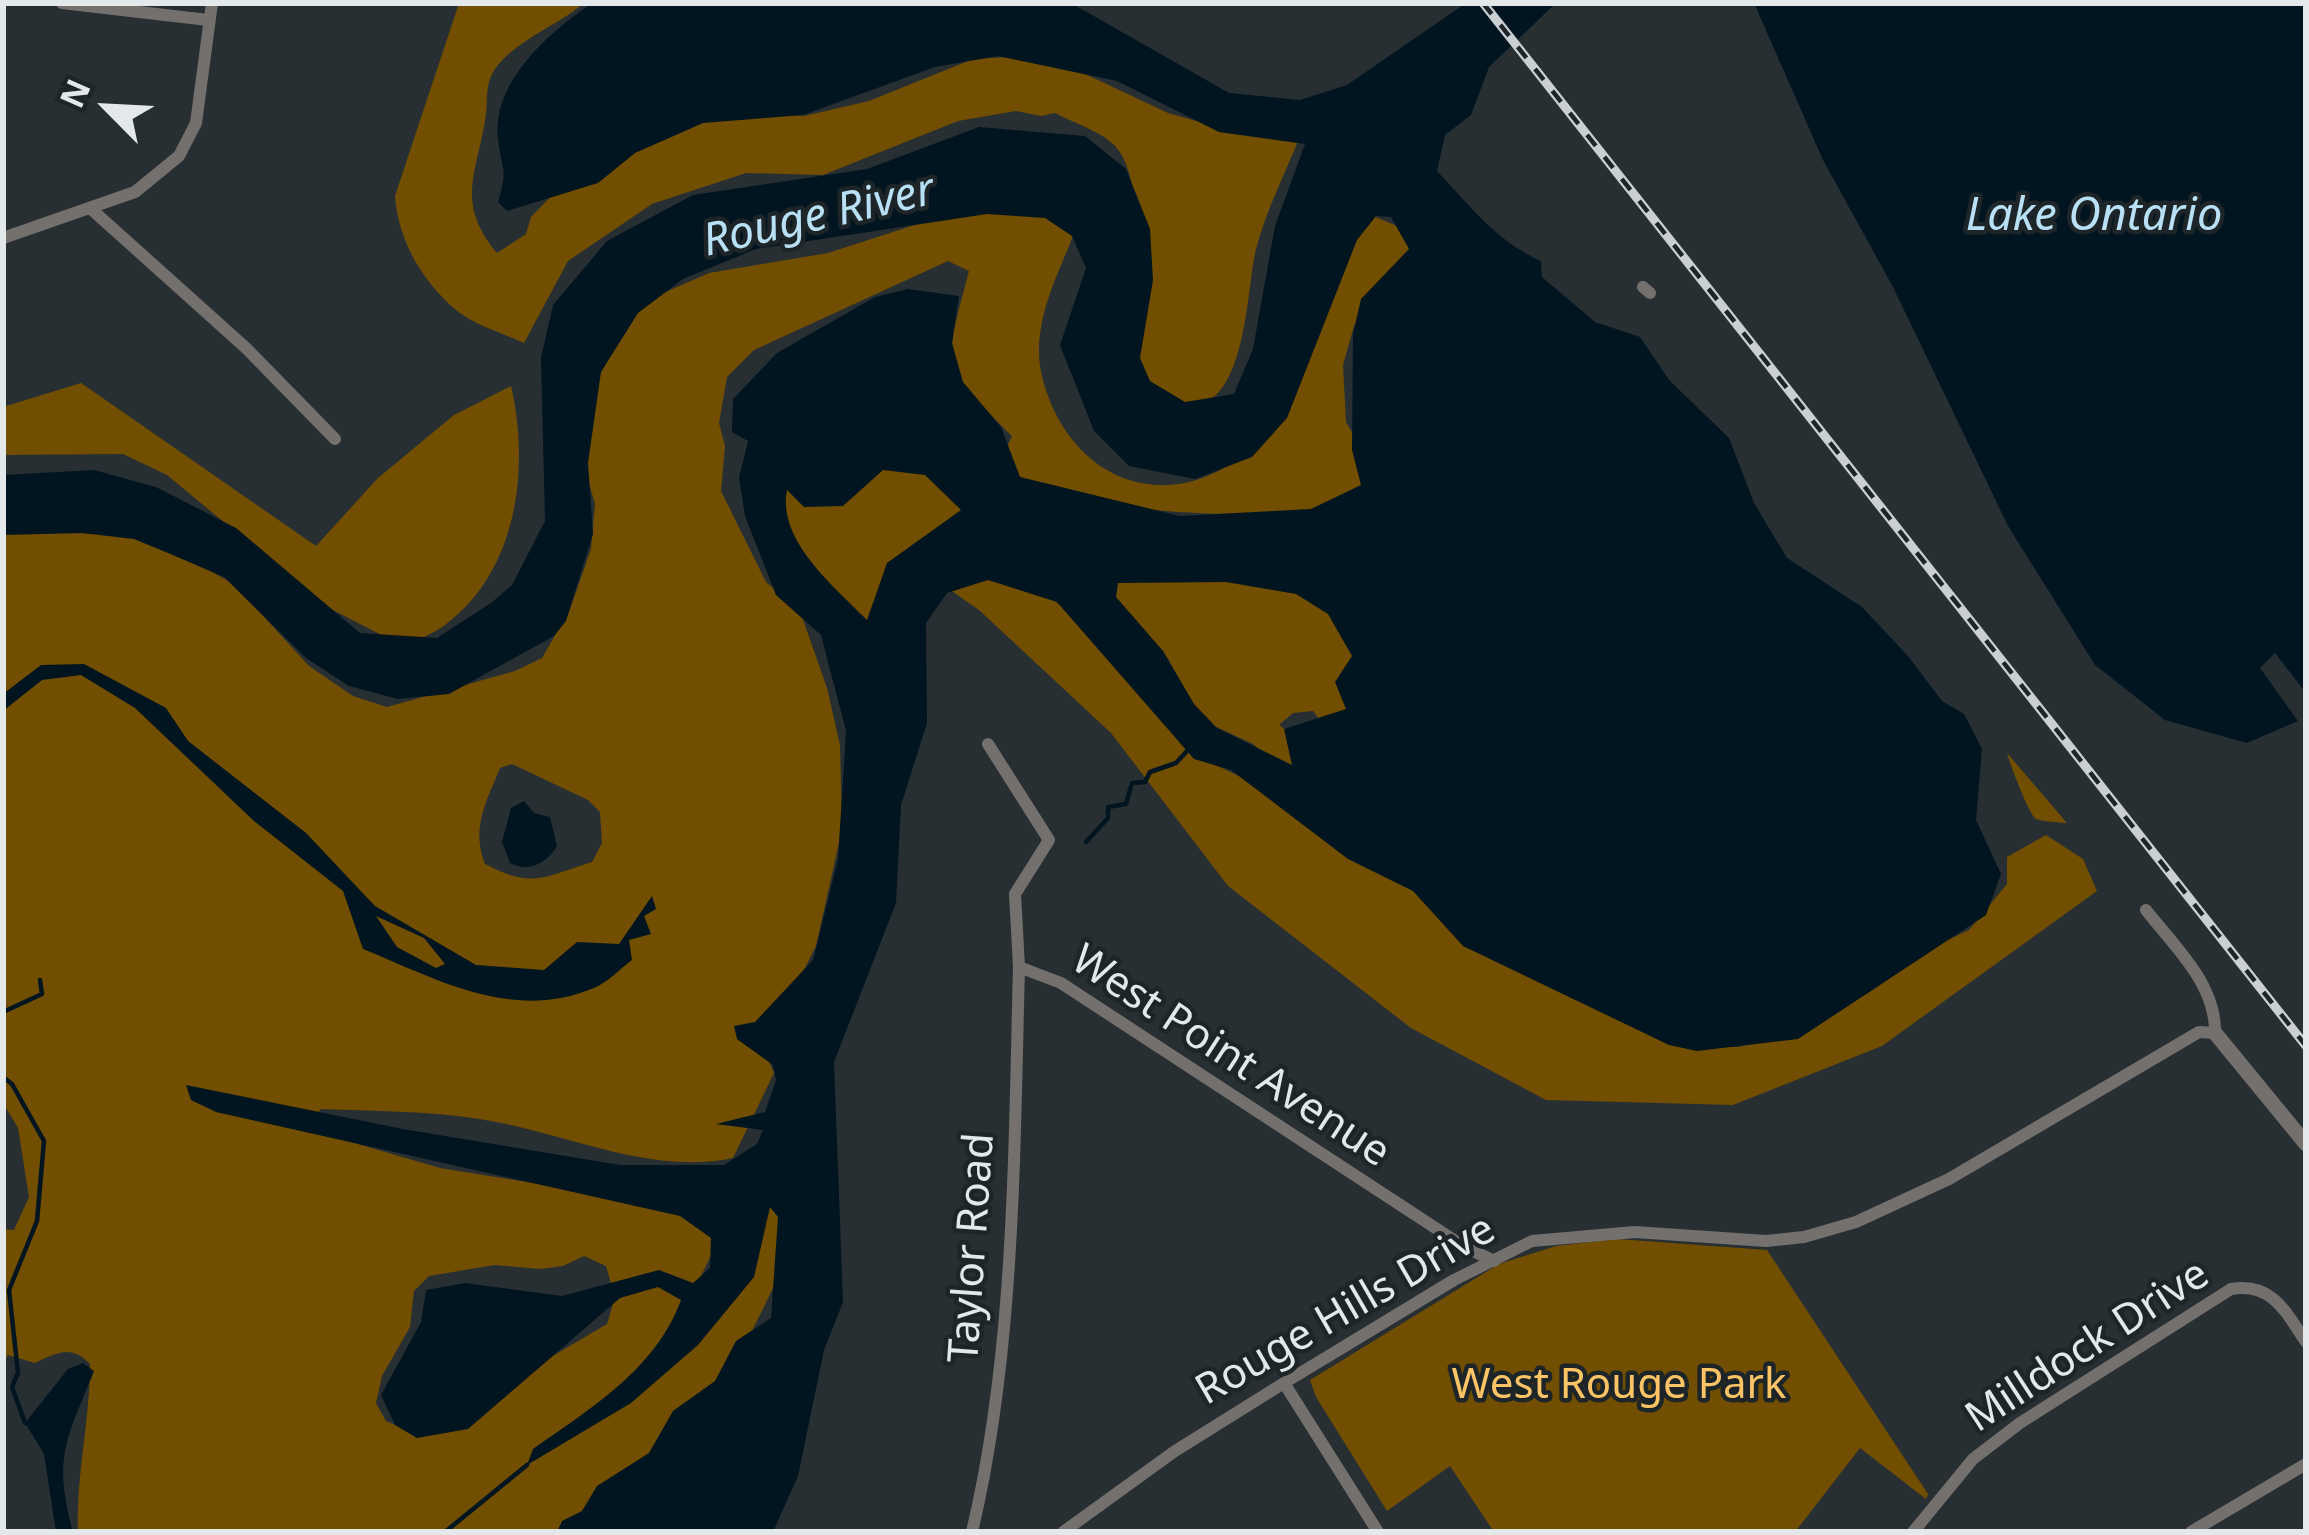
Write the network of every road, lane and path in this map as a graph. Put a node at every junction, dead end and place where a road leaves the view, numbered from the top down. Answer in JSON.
{"nodes":[{"id":1,"x":62,"y":3,"type":"edge"},
{"id":2,"x":212,"y":3,"type":"edge"},
{"id":3,"x":208,"y":20,"type":"junction"},
{"id":4,"x":90,"y":208,"type":"junction"},
{"id":5,"x":3,"y":238,"type":"edge"},
{"id":6,"x":335,"y":439,"type":"dead end"},
{"id":7,"x":988,"y":744,"type":"dead end"},
{"id":8,"x":2146,"y":910,"type":"dead end"},
{"id":9,"x":1019,"y":967,"type":"junction"},
{"id":10,"x":2215,"y":1033,"type":"junction"},
{"id":11,"x":2306,"y":1144,"type":"edge"},
{"id":12,"x":1494,"y":1261,"type":"junction"},
{"id":13,"x":2306,"y":1342,"type":"edge"},
{"id":14,"x":1284,"y":1383,"type":"junction"},
{"id":15,"x":2306,"y":1464,"type":"edge"},
{"id":16,"x":972,"y":1532,"type":"edge"},
{"id":17,"x":1063,"y":1532,"type":"edge"},
{"id":18,"x":1378,"y":1532,"type":"edge"},
{"id":19,"x":1913,"y":1532,"type":"edge"},
{"id":20,"x":2191,"y":1532,"type":"edge"}],
"edges":[{"from":1,"to":3,"type":"street"},
{"from":2,"to":3,"type":"street"},
{"from":3,"to":4,"type":"street"},
{"from":4,"to":5,"type":"street"},
{"from":4,"to":6,"type":"street"},
{"from":7,"to":9,"type":"street","name":"West Point Avenue"},
{"from":8,"to":10,"type":"street"},
{"from":9,"to":12,"type":"street","name":"West Point Avenue"},
{"from":9,"to":16,"type":"street","name":"Taylor Road"},
{"from":10,"to":11,"type":"street"},
{"from":10,"to":12,"type":"street","name":"Rouge Hills Drive"},
{"from":12,"to":14,"type":"street","name":"Rouge Hills Drive"},
{"from":13,"to":19,"type":"street","name":"Milldock Drive"},
{"from":14,"to":17,"type":"street","name":"Rouge Hills Drive"},
{"from":14,"to":18,"type":"street"},
{"from":15,"to":20,"type":"street"}]}
